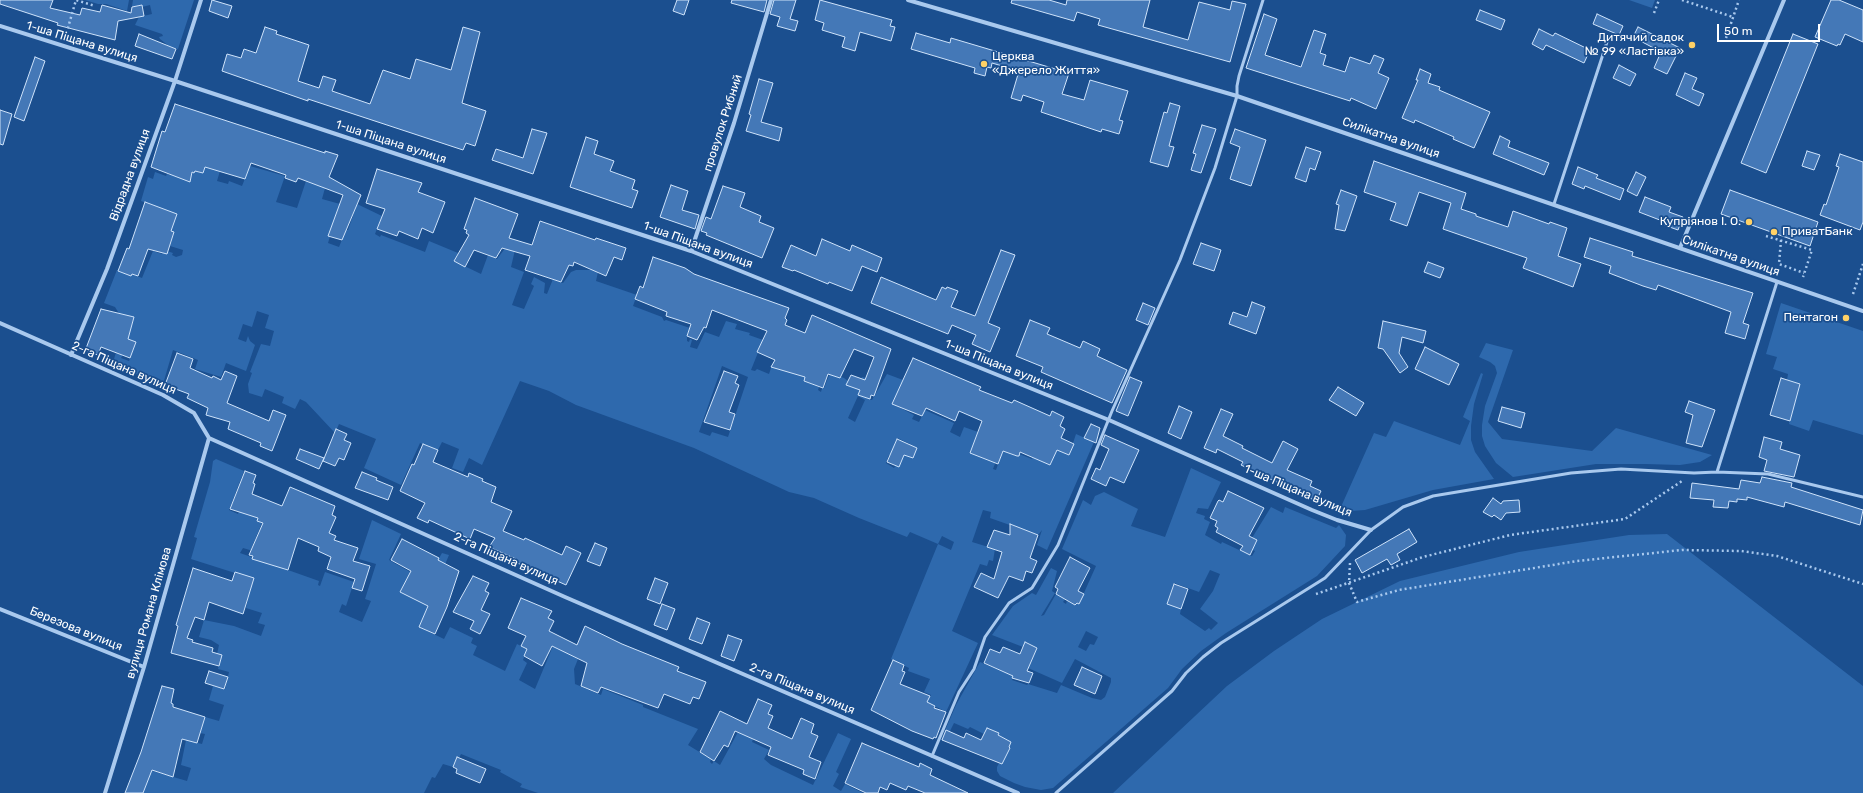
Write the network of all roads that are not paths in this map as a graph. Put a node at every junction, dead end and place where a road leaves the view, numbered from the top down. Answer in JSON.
{"nodes":[{"id":1,"x":201,"y":0,"type":"edge"},
{"id":2,"x":771,"y":0,"type":"edge"},
{"id":3,"x":908,"y":0,"type":"edge"},
{"id":4,"x":1263,"y":0,"type":"edge"},
{"id":5,"x":1784,"y":0,"type":"edge"},
{"id":6,"x":0,"y":26,"type":"edge"},
{"id":7,"x":1607,"y":42,"type":"dead end"},
{"id":8,"x":175,"y":81,"type":"junction"},
{"id":9,"x":1237,"y":96,"type":"junction"},
{"id":10,"x":1554,"y":204,"type":"junction"},
{"id":11,"x":1680,"y":248,"type":"junction"},
{"id":12,"x":691,"y":251,"type":"junction"},
{"id":13,"x":1777,"y":282,"type":"junction"},
{"id":14,"x":1863,"y":311,"type":"edge"},
{"id":15,"x":0,"y":323,"type":"edge"},
{"id":16,"x":71,"y":355,"type":"junction"},
{"id":17,"x":1109,"y":420,"type":"junction"},
{"id":18,"x":209,"y":438,"type":"junction"},
{"id":19,"x":1717,"y":472,"type":"junction"},
{"id":20,"x":1863,"y":497,"type":"edge"},
{"id":21,"x":1372,"y":530,"type":"junction"},
{"id":22,"x":0,"y":609,"type":"edge"},
{"id":23,"x":144,"y":667,"type":"junction"},
{"id":24,"x":932,"y":756,"type":"junction"},
{"id":25,"x":105,"y":793,"type":"edge"},
{"id":26,"x":1018,"y":793,"type":"edge"},
{"id":27,"x":1056,"y":793,"type":"edge"}],
"edges":[{"from":1,"to":8,"type":"street","name":"Відрадна вулиця"},
{"from":2,"to":12,"type":"street","name":"провулок Рибний"},
{"from":3,"to":9,"type":"street","name":"Силікатна вулиця"},
{"from":4,"to":9,"type":"lane"},
{"from":5,"to":11,"type":"street"},
{"from":6,"to":8,"type":"street","name":"1-ша Піщана вулиця"},
{"from":7,"to":10,"type":"lane"},
{"from":8,"to":12,"type":"street","name":"1-ша Піщана вулиця"},
{"from":8,"to":16,"type":"street","name":"Відрадна вулиця"},
{"from":9,"to":10,"type":"street","name":"Силікатна вулиця"},
{"from":9,"to":17,"type":"lane"},
{"from":10,"to":11,"type":"street","name":"Силікатна вулиця"},
{"from":11,"to":13,"type":"street","name":"Силікатна вулиця"},
{"from":12,"to":17,"type":"street","name":"1-ша Піщана вулиця"},
{"from":13,"to":14,"type":"street","name":"Силікатна вулиця"},
{"from":13,"to":19,"type":"lane"},
{"from":15,"to":16,"type":"street","name":"2-га Піщана вулиця"},
{"from":16,"to":18,"type":"street","name":"2-га Піщана вулиця"},
{"from":17,"to":21,"type":"street","name":"1-ша Піщана вулиця"},
{"from":17,"to":24,"type":"lane"},
{"from":18,"to":23,"type":"street","name":"вулиця Романа Клімова"},
{"from":18,"to":24,"type":"street","name":"2-га Піщана вулиця"},
{"from":19,"to":20,"type":"lane"},
{"from":19,"to":21,"type":"lane"},
{"from":21,"to":27,"type":"lane"},
{"from":22,"to":23,"type":"street","name":"Березова вулиця"},
{"from":23,"to":25,"type":"street","name":"вулиця Романа Клімова"},
{"from":24,"to":26,"type":"street","name":"2-га Піщана вулиця"}]}
